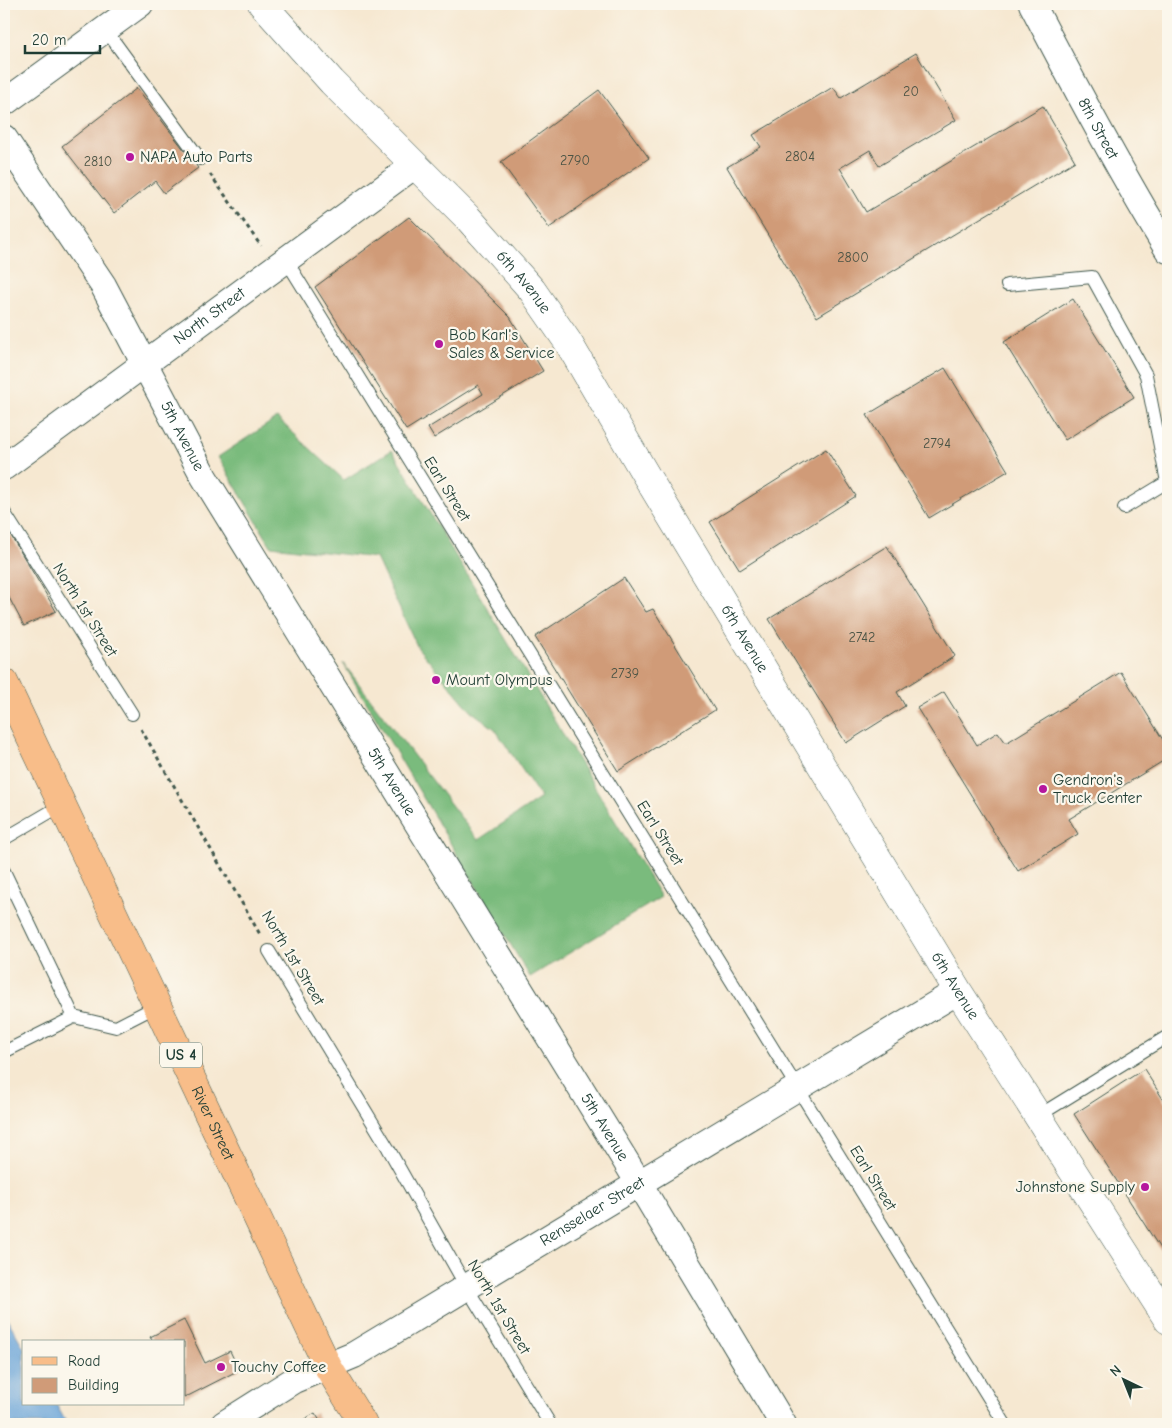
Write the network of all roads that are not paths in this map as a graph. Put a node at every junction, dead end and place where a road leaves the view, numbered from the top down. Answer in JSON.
{"nodes":[{"id":1,"x":140,"y":4,"type":"edge"},
{"id":2,"x":262,"y":4,"type":"edge"},
{"id":3,"x":1032,"y":4,"type":"edge"},
{"id":4,"x":105,"y":30,"type":"junction"},
{"id":5,"x":4,"y":104,"type":"edge"},
{"id":6,"x":4,"y":138,"type":"edge"},
{"id":7,"x":200,"y":159,"type":"road end"},
{"id":8,"x":414,"y":165,"type":"junction"},
{"id":9,"x":1168,"y":250,"type":"edge"},
{"id":10,"x":281,"y":264,"type":"junction"},
{"id":11,"x":1007,"y":285,"type":"dead end"},
{"id":12,"x":143,"y":364,"type":"junction"},
{"id":13,"x":4,"y":467,"type":"edge"},
{"id":14,"x":1124,"y":508,"type":"dead end"},
{"id":15,"x":4,"y":512,"type":"edge"},
{"id":16,"x":4,"y":682,"type":"edge"},
{"id":17,"x":132,"y":714,"type":"road end"},
{"id":18,"x":62,"y":805,"type":"junction"},
{"id":19,"x":4,"y":839,"type":"edge"},
{"id":20,"x":4,"y":871,"type":"edge"},
{"id":21,"x":269,"y":951,"type":"road end"},
{"id":22,"x":958,"y":991,"type":"junction"},
{"id":23,"x":157,"y":1006,"type":"junction"},
{"id":24,"x":74,"y":1017,"type":"junction"},
{"id":25,"x":1168,"y":1036,"type":"edge"},
{"id":26,"x":4,"y":1052,"type":"edge"},
{"id":27,"x":798,"y":1088,"type":"junction"},
{"id":28,"x":1038,"y":1116,"type":"junction"},
{"id":29,"x":640,"y":1184,"type":"junction"},
{"id":30,"x":467,"y":1288,"type":"junction"},
{"id":31,"x":1168,"y":1320,"type":"edge"},
{"id":32,"x":328,"y":1367,"type":"junction"},
{"id":33,"x":224,"y":1424,"type":"edge"},
{"id":34,"x":363,"y":1424,"type":"edge"},
{"id":35,"x":550,"y":1424,"type":"edge"},
{"id":36,"x":783,"y":1424,"type":"edge"},
{"id":37,"x":1006,"y":1424,"type":"edge"}],
"edges":[{"from":1,"to":4,"type":"street"},
{"from":2,"to":8,"type":"street","name":"6th Avenue"},
{"from":3,"to":9,"type":"street","name":"8th Street"},
{"from":4,"to":5,"type":"street"},
{"from":4,"to":7,"type":"lane"},
{"from":6,"to":12,"type":"street","name":"5th Avenue"},
{"from":8,"to":10,"type":"street","name":"North Street"},
{"from":8,"to":22,"type":"street","name":"6th Avenue"},
{"from":10,"to":12,"type":"street","name":"North Street"},
{"from":10,"to":27,"type":"lane","name":"Earl Street"},
{"from":11,"to":14,"type":"lane"},
{"from":12,"to":13,"type":"street","name":"North Street"},
{"from":12,"to":29,"type":"street","name":"5th Avenue"},
{"from":15,"to":17,"type":"lane","name":"North 1st Street"},
{"from":16,"to":18,"type":"main road","name":"River Street","number":"US 4"},
{"from":18,"to":19,"type":"lane"},
{"from":18,"to":23,"type":"main road","name":"River Street","number":"US 4"},
{"from":20,"to":24,"type":"lane"},
{"from":21,"to":30,"type":"lane","name":"North 1st Street"},
{"from":22,"to":27,"type":"street","name":"Rensselaer Street"},
{"from":22,"to":28,"type":"street","name":"6th Avenue"},
{"from":23,"to":24,"type":"lane"},
{"from":23,"to":32,"type":"main road","name":"River Street","number":"US 4"},
{"from":24,"to":26,"type":"lane"},
{"from":25,"to":28,"type":"lane"},
{"from":27,"to":29,"type":"street","name":"Rensselaer Street"},
{"from":27,"to":37,"type":"lane","name":"Earl Street"},
{"from":28,"to":31,"type":"street","name":"6th Avenue"},
{"from":29,"to":30,"type":"street","name":"Rensselaer Street"},
{"from":29,"to":36,"type":"street","name":"5th Avenue"},
{"from":30,"to":32,"type":"street","name":"Rensselaer Street"},
{"from":30,"to":35,"type":"lane","name":"North 1st Street"},
{"from":32,"to":33,"type":"street","name":"Rensselaer Street"},
{"from":32,"to":34,"type":"main road","name":"River Street","number":"US 4"}]}
